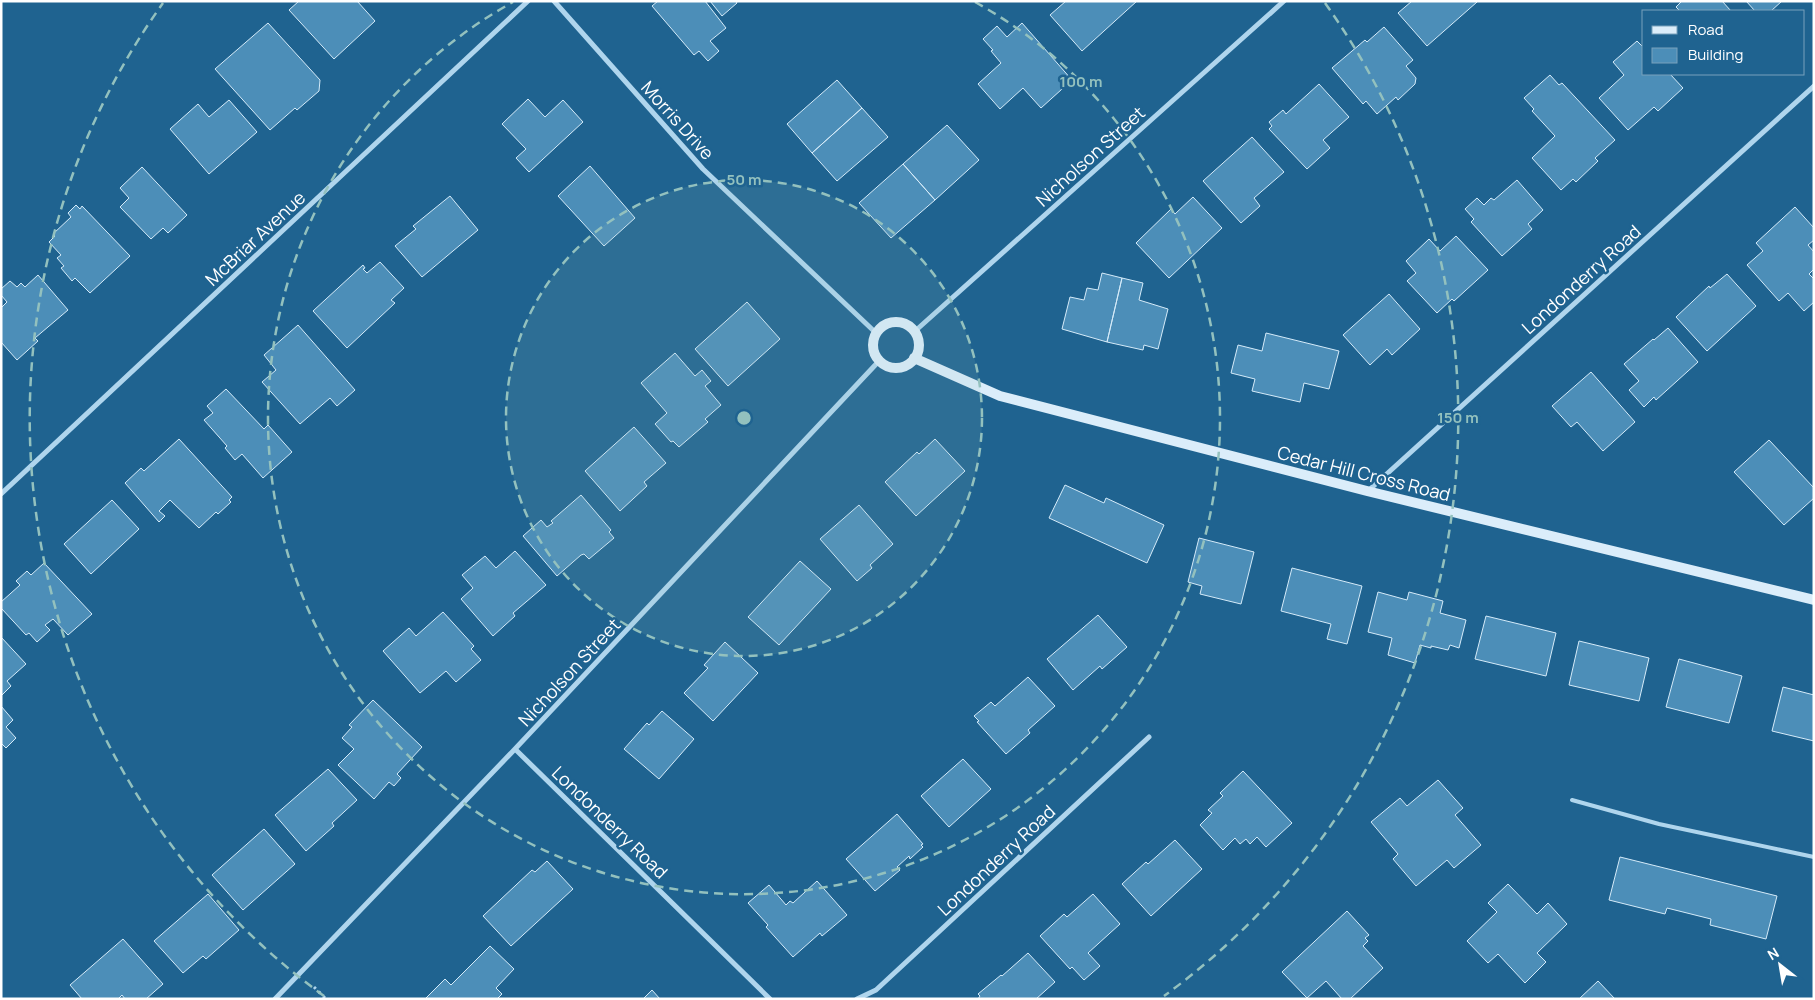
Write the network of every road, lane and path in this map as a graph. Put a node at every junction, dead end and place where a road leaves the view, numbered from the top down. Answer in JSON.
{"nodes":[{"id":1,"x":528,"y":1,"type":"edge"},
{"id":2,"x":554,"y":1,"type":"edge"},
{"id":3,"x":1284,"y":1,"type":"edge"},
{"id":4,"x":1814,"y":86,"type":"edge"},
{"id":5,"x":914,"y":332,"type":"junction"},
{"id":6,"x":876,"y":333,"type":"junction"},
{"id":7,"x":914,"y":358,"type":"junction"},
{"id":8,"x":879,"y":360,"type":"junction"},
{"id":9,"x":1367,"y":492,"type":"junction"},
{"id":10,"x":1,"y":494,"type":"edge"},
{"id":11,"x":1814,"y":600,"type":"edge"},
{"id":12,"x":1149,"y":736,"type":"dead end"},
{"id":13,"x":516,"y":750,"type":"junction"},
{"id":14,"x":1572,"y":800,"type":"dead end"},
{"id":15,"x":1814,"y":857,"type":"edge"},
{"id":16,"x":275,"y":999,"type":"edge"},
{"id":17,"x":770,"y":999,"type":"edge"},
{"id":18,"x":857,"y":999,"type":"edge"}],
"edges":[{"from":1,"to":10,"type":"street","name":"McBriar Avenue"},
{"from":2,"to":6,"type":"street","name":"Morris Drive"},
{"from":3,"to":5,"type":"street","name":"Nicholson Street"},
{"from":4,"to":9,"type":"street","name":"Londonderry Road"},
{"from":5,"to":6,"type":"street"},
{"from":5,"to":7,"type":"street"},
{"from":6,"to":8,"type":"street"},
{"from":7,"to":8,"type":"street"},
{"from":7,"to":9,"type":"street","name":"Cedar Hill Cross Road"},
{"from":8,"to":13,"type":"street","name":"Nicholson Street"},
{"from":9,"to":11,"type":"street","name":"Cedar Hill Cross Road"},
{"from":12,"to":18,"type":"street","name":"Londonderry Road"},
{"from":13,"to":16,"type":"street","name":"Nicholson Street"},
{"from":13,"to":17,"type":"street","name":"Londonderry Road"},
{"from":14,"to":15,"type":"lane"}]}
